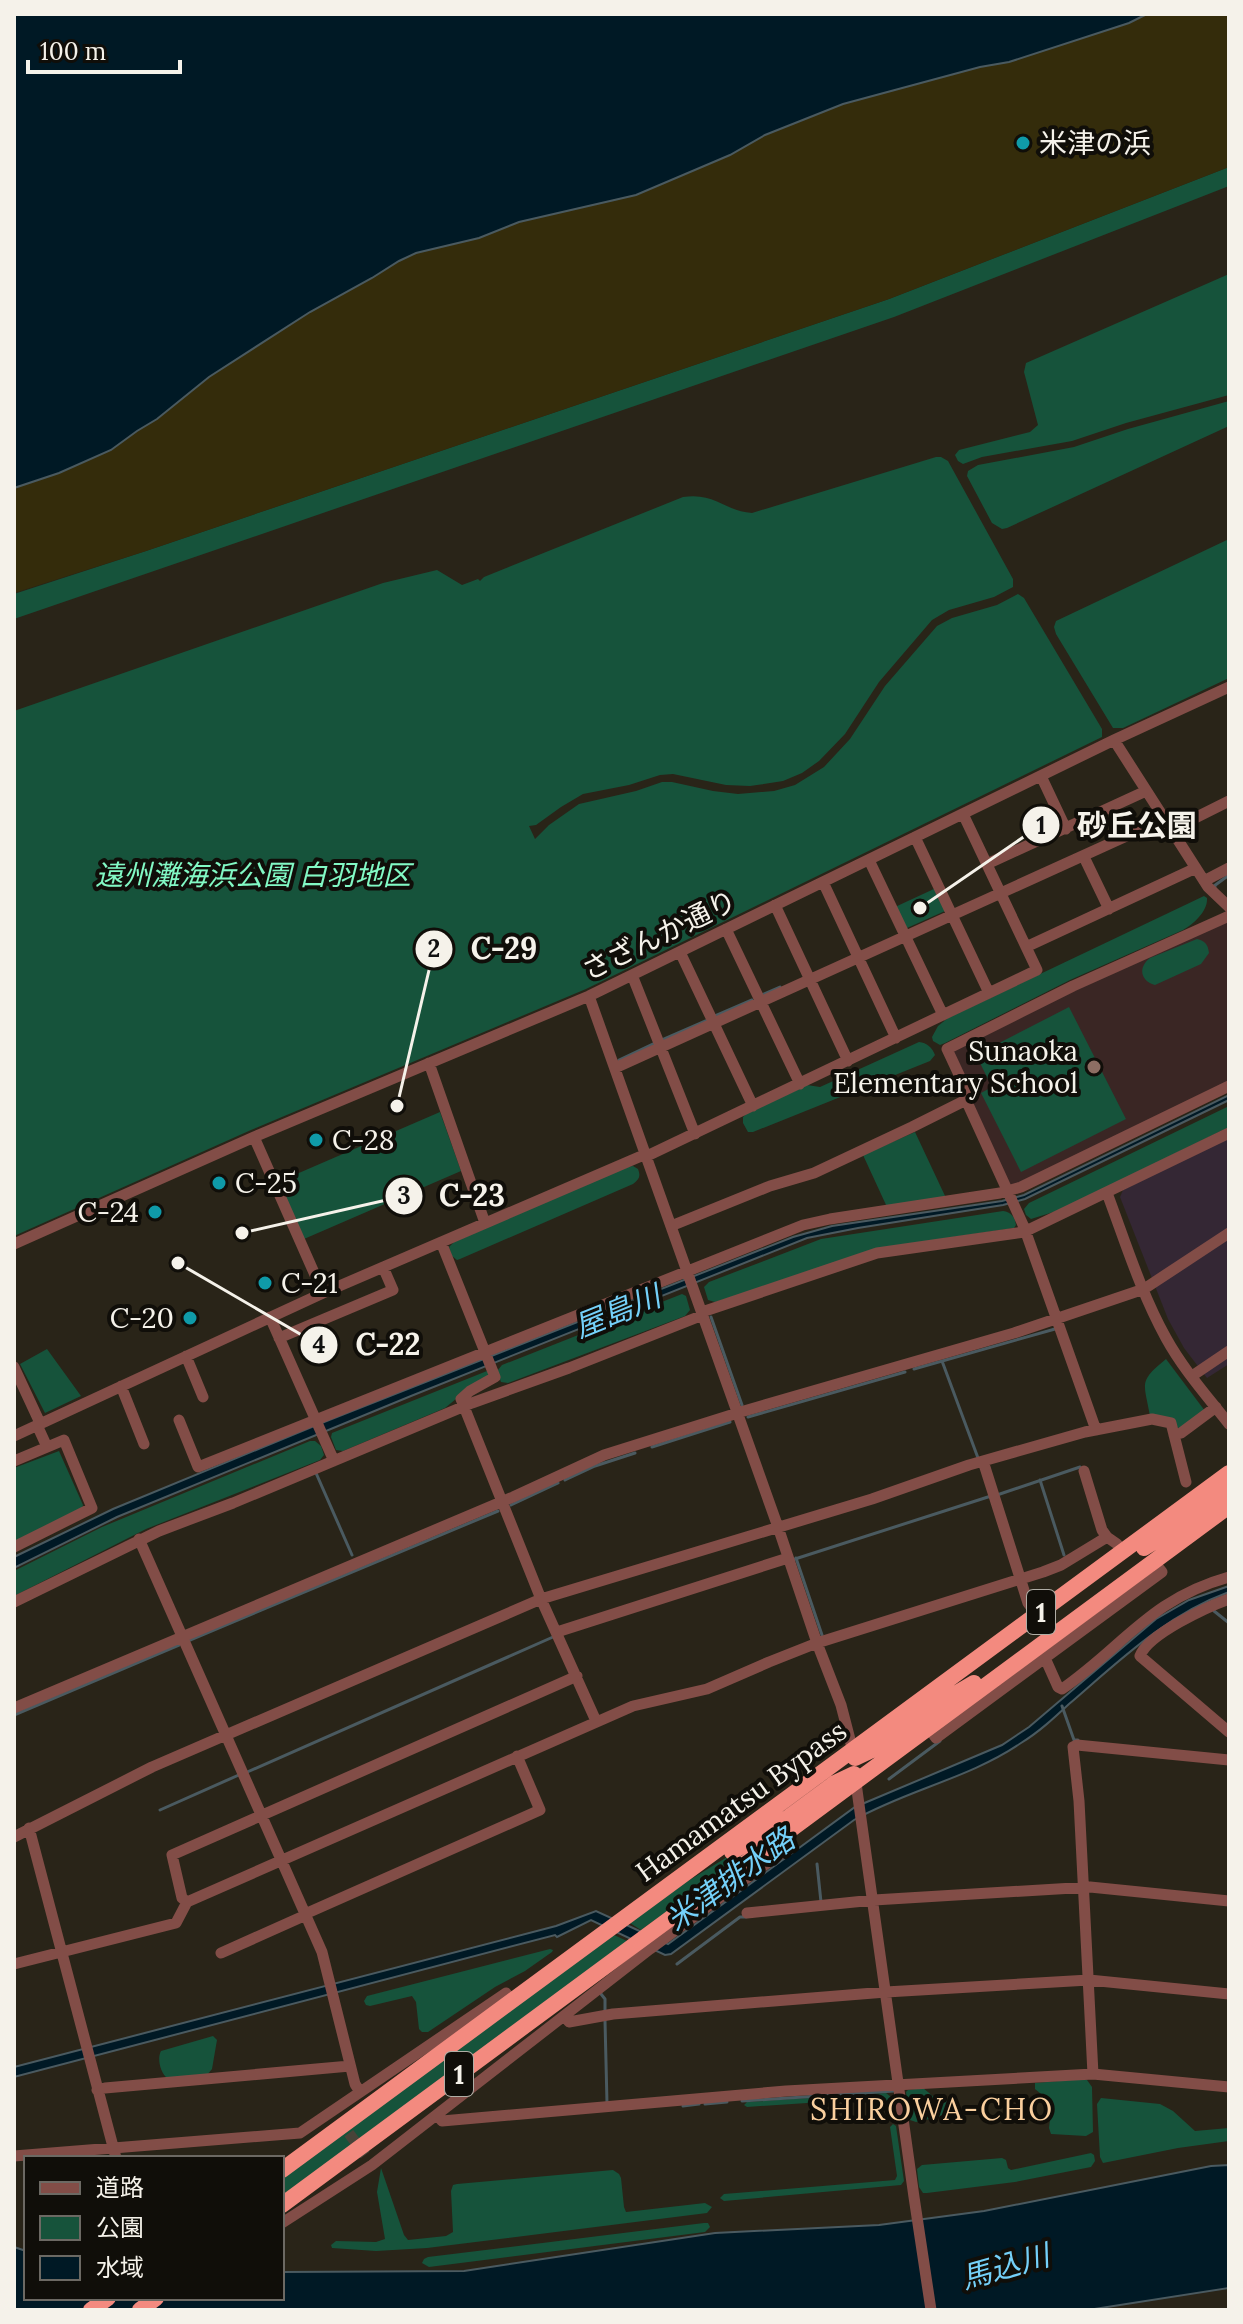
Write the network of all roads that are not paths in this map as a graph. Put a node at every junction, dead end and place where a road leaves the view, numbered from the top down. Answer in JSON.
{"nodes":[{"id":1,"x":1229,"y":687,"type":"edge"},
{"id":2,"x":1114,"y":740,"type":"junction"},
{"id":3,"x":1041,"y":776,"type":"junction"},
{"id":4,"x":1146,"y":791,"type":"junction"},
{"id":5,"x":1229,"y":801,"type":"edge"},
{"id":6,"x":963,"y":814,"type":"junction"},
{"id":7,"x":1168,"y":824,"type":"junction"},
{"id":8,"x":1066,"y":829,"type":"junction"},
{"id":9,"x":915,"y":837,"type":"junction"},
{"id":10,"x":1084,"y":857,"type":"junction"},
{"id":11,"x":869,"y":860,"type":"junction"},
{"id":12,"x":987,"y":864,"type":"junction"},
{"id":13,"x":1196,"y":868,"type":"junction"},
{"id":14,"x":1229,"y":868,"type":"edge"},
{"id":15,"x":1204,"y":881,"type":"junction"},
{"id":16,"x":823,"y":882,"type":"junction"},
{"id":17,"x":1001,"y":894,"type":"junction"},
{"id":18,"x":775,"y":905,"type":"junction"},
{"id":19,"x":1229,"y":907,"type":"edge"},
{"id":20,"x":1109,"y":909,"type":"junction"},
{"id":21,"x":953,"y":916,"type":"junction"},
{"id":22,"x":1229,"y":916,"type":"edge"},
{"id":23,"x":726,"y":929,"type":"junction"},
{"id":24,"x":906,"y":937,"type":"junction"},
{"id":25,"x":1026,"y":947,"type":"junction"},
{"id":26,"x":680,"y":952,"type":"junction"},
{"id":27,"x":859,"y":958,"type":"junction"},
{"id":28,"x":632,"y":975,"type":"junction"},
{"id":29,"x":810,"y":980,"type":"junction"},
{"id":30,"x":989,"y":993,"type":"junction"},
{"id":31,"x":589,"y":996,"type":"junction"},
{"id":32,"x":761,"y":1002,"type":"junction"},
{"id":33,"x":943,"y":1015,"type":"junction"},
{"id":34,"x":714,"y":1024,"type":"junction"},
{"id":35,"x":896,"y":1038,"type":"junction"},
{"id":36,"x":661,"y":1048,"type":"junction"},
{"id":37,"x":848,"y":1061,"type":"junction"},
{"id":38,"x":429,"y":1063,"type":"junction"},
{"id":39,"x":615,"y":1068,"type":"junction"},
{"id":40,"x":800,"y":1084,"type":"junction"},
{"id":41,"x":1229,"y":1086,"type":"edge"},
{"id":42,"x":966,"y":1100,"type":"junction"},
{"id":43,"x":753,"y":1106,"type":"junction"},
{"id":44,"x":1229,"y":1133,"type":"edge"},
{"id":45,"x":695,"y":1134,"type":"junction"},
{"id":46,"x":254,"y":1137,"type":"junction"},
{"id":47,"x":646,"y":1155,"type":"junction"},
{"id":48,"x":1010,"y":1193,"type":"junction"},
{"id":49,"x":1107,"y":1193,"type":"junction"},
{"id":50,"x":485,"y":1223,"type":"junction"},
{"id":51,"x":671,"y":1226,"type":"junction"},
{"id":52,"x":1026,"y":1231,"type":"junction"},
{"id":53,"x":1229,"y":1233,"type":"edge"},
{"id":54,"x":441,"y":1242,"type":"junction"},
{"id":55,"x":14,"y":1244,"type":"edge"},
{"id":56,"x":383,"y":1267,"type":"junction"},
{"id":57,"x":688,"y":1273,"type":"junction"},
{"id":58,"x":1144,"y":1289,"type":"junction"},
{"id":59,"x":323,"y":1293,"type":"junction"},
{"id":60,"x":702,"y":1314,"type":"junction"},
{"id":61,"x":270,"y":1317,"type":"junction"},
{"id":62,"x":1057,"y":1320,"type":"junction"},
{"id":63,"x":279,"y":1338,"type":"junction"},
{"id":64,"x":1229,"y":1351,"type":"edge"},
{"id":65,"x":486,"y":1354,"type":"junction"},
{"id":66,"x":186,"y":1356,"type":"junction"},
{"id":67,"x":14,"y":1367,"type":"edge"},
{"id":68,"x":1192,"y":1376,"type":"junction"},
{"id":69,"x":121,"y":1386,"type":"junction"},
{"id":70,"x":203,"y":1397,"type":"dead end"},
{"id":71,"x":464,"y":1407,"type":"junction"},
{"id":72,"x":1216,"y":1407,"type":"junction"},
{"id":73,"x":737,"y":1413,"type":"junction"},
{"id":74,"x":179,"y":1420,"type":"dead end"},
{"id":75,"x":316,"y":1421,"type":"junction"},
{"id":76,"x":38,"y":1424,"type":"junction"},
{"id":77,"x":1229,"y":1424,"type":"edge"},
{"id":78,"x":1096,"y":1430,"type":"junction"},
{"id":79,"x":1174,"y":1435,"type":"junction"},
{"id":80,"x":14,"y":1436,"type":"edge"},
{"id":81,"x":144,"y":1444,"type":"dead end"},
{"id":82,"x":47,"y":1447,"type":"junction"},
{"id":83,"x":14,"y":1461,"type":"edge"},
{"id":84,"x":334,"y":1461,"type":"junction"},
{"id":85,"x":983,"y":1461,"type":"junction"},
{"id":86,"x":1084,"y":1471,"type":"dead end"},
{"id":87,"x":1229,"y":1473,"type":"edge"},
{"id":88,"x":1186,"y":1482,"type":"dead end"},
{"id":89,"x":1229,"y":1492,"type":"edge"},
{"id":90,"x":502,"y":1502,"type":"junction"},
{"id":91,"x":1229,"y":1506,"type":"edge"},
{"id":92,"x":778,"y":1527,"type":"junction"},
{"id":93,"x":1107,"y":1537,"type":"junction"},
{"id":94,"x":139,"y":1539,"type":"junction"},
{"id":95,"x":14,"y":1547,"type":"edge"},
{"id":96,"x":1123,"y":1551,"type":"junction"},
{"id":97,"x":788,"y":1558,"type":"junction"},
{"id":98,"x":1096,"y":1572,"type":"junction"},
{"id":99,"x":1229,"y":1577,"type":"edge"},
{"id":100,"x":1020,"y":1580,"type":"junction"},
{"id":101,"x":541,"y":1599,"type":"junction"},
{"id":102,"x":1229,"y":1599,"type":"edge"},
{"id":103,"x":14,"y":1602,"type":"edge"},
{"id":104,"x":1037,"y":1615,"type":"junction"},
{"id":105,"x":557,"y":1632,"type":"junction"},
{"id":106,"x":182,"y":1636,"type":"junction"},
{"id":107,"x":817,"y":1643,"type":"junction"},
{"id":108,"x":1040,"y":1654,"type":"junction"},
{"id":109,"x":577,"y":1676,"type":"junction"},
{"id":110,"x":14,"y":1708,"type":"edge"},
{"id":111,"x":596,"y":1721,"type":"junction"},
{"id":112,"x":1229,"y":1732,"type":"edge"},
{"id":113,"x":226,"y":1735,"type":"junction"},
{"id":114,"x":517,"y":1756,"type":"junction"},
{"id":115,"x":1229,"y":1760,"type":"edge"},
{"id":116,"x":855,"y":1766,"type":"junction"},
{"id":117,"x":262,"y":1816,"type":"junction"},
{"id":118,"x":29,"y":1828,"type":"junction"},
{"id":119,"x":14,"y":1837,"type":"edge"},
{"id":120,"x":282,"y":1861,"type":"junction"},
{"id":121,"x":687,"y":1873,"type":"junction"},
{"id":122,"x":1084,"y":1887,"type":"junction"},
{"id":123,"x":874,"y":1900,"type":"junction"},
{"id":124,"x":1229,"y":1901,"type":"edge"},
{"id":125,"x":187,"y":1902,"type":"junction"},
{"id":126,"x":747,"y":1913,"type":"dead end"},
{"id":127,"x":306,"y":1915,"type":"junction"},
{"id":128,"x":650,"y":1942,"type":"junction"},
{"id":129,"x":62,"y":1952,"type":"junction"},
{"id":130,"x":221,"y":1953,"type":"dead end"},
{"id":131,"x":14,"y":1964,"type":"edge"},
{"id":132,"x":1089,"y":1980,"type":"junction"},
{"id":133,"x":886,"y":1992,"type":"junction"},
{"id":134,"x":1229,"y":1994,"type":"edge"},
{"id":135,"x":512,"y":2001,"type":"junction"},
{"id":136,"x":565,"y":2016,"type":"junction"},
{"id":137,"x":350,"y":2066,"type":"junction"},
{"id":138,"x":1093,"y":2074,"type":"junction"},
{"id":139,"x":898,"y":2085,"type":"junction"},
{"id":140,"x":1229,"y":2087,"type":"edge"},
{"id":141,"x":97,"y":2090,"type":"junction"},
{"id":142,"x":360,"y":2092,"type":"junction"},
{"id":143,"x":437,"y":2115,"type":"junction"},
{"id":144,"x":114,"y":2153,"type":"edge"},
{"id":145,"x":14,"y":2156,"type":"edge"},
{"id":146,"x":284,"y":2169,"type":"edge"},
{"id":147,"x":284,"y":2204,"type":"edge"},
{"id":148,"x":284,"y":2222,"type":"edge"},
{"id":149,"x":931,"y":2310,"type":"edge"}],
"edges":[{"from":1,"to":2,"type":"street","name":"さざんか通り"},
{"from":2,"to":3,"type":"street","name":"さざんか通り"},
{"from":2,"to":4,"type":"street"},
{"from":3,"to":6,"type":"street","name":"さざんか通り"},
{"from":3,"to":8,"type":"street"},
{"from":4,"to":7,"type":"street"},
{"from":4,"to":8,"type":"street"},
{"from":5,"to":7,"type":"street"},
{"from":6,"to":9,"type":"street","name":"さざんか通り"},
{"from":6,"to":12,"type":"street"},
{"from":7,"to":10,"type":"street"},
{"from":7,"to":13,"type":"street"},
{"from":8,"to":12,"type":"street"},
{"from":9,"to":11,"type":"street","name":"さざんか通り"},
{"from":9,"to":21,"type":"street"},
{"from":10,"to":17,"type":"street"},
{"from":10,"to":20,"type":"street"},
{"from":11,"to":16,"type":"street","name":"さざんか通り"},
{"from":11,"to":24,"type":"street"},
{"from":12,"to":17,"type":"street"},
{"from":13,"to":15,"type":"street"},
{"from":13,"to":20,"type":"street"},
{"from":14,"to":15,"type":"street"},
{"from":15,"to":19,"type":"street"},
{"from":16,"to":18,"type":"street","name":"さざんか通り"},
{"from":16,"to":27,"type":"street"},
{"from":17,"to":21,"type":"street"},
{"from":17,"to":25,"type":"street"},
{"from":18,"to":23,"type":"street","name":"さざんか通り"},
{"from":18,"to":29,"type":"street"},
{"from":20,"to":25,"type":"street"},
{"from":21,"to":24,"type":"street"},
{"from":21,"to":30,"type":"street"},
{"from":22,"to":42,"type":"street"},
{"from":23,"to":26,"type":"street","name":"さざんか通り"},
{"from":23,"to":32,"type":"street"},
{"from":24,"to":27,"type":"street"},
{"from":24,"to":33,"type":"street"},
{"from":25,"to":30,"type":"street"},
{"from":26,"to":28,"type":"street","name":"さざんか通り"},
{"from":26,"to":34,"type":"street"},
{"from":27,"to":29,"type":"street"},
{"from":27,"to":35,"type":"street"},
{"from":28,"to":31,"type":"street","name":"さざんか通り"},
{"from":28,"to":36,"type":"street"},
{"from":29,"to":32,"type":"street"},
{"from":29,"to":37,"type":"street"},
{"from":30,"to":33,"type":"street"},
{"from":31,"to":38,"type":"street","name":"さざんか通り"},
{"from":31,"to":39,"type":"street"},
{"from":32,"to":34,"type":"street"},
{"from":32,"to":40,"type":"street"},
{"from":33,"to":35,"type":"street"},
{"from":34,"to":36,"type":"street"},
{"from":34,"to":43,"type":"street"},
{"from":35,"to":37,"type":"street"},
{"from":36,"to":39,"type":"street"},
{"from":36,"to":45,"type":"street"},
{"from":37,"to":40,"type":"street"},
{"from":38,"to":46,"type":"street","name":"さざんか通り"},
{"from":38,"to":50,"type":"street"},
{"from":39,"to":47,"type":"street"},
{"from":40,"to":43,"type":"street"},
{"from":41,"to":48,"type":"street"},
{"from":42,"to":48,"type":"street"},
{"from":42,"to":51,"type":"street"},
{"from":43,"to":45,"type":"street"},
{"from":44,"to":49,"type":"street"},
{"from":45,"to":47,"type":"street"},
{"from":46,"to":55,"type":"street","name":"さざんか通り"},
{"from":46,"to":59,"type":"street"},
{"from":47,"to":50,"type":"street"},
{"from":47,"to":51,"type":"street"},
{"from":48,"to":52,"type":"street"},
{"from":48,"to":57,"type":"street"},
{"from":49,"to":52,"type":"street"},
{"from":49,"to":58,"type":"street"},
{"from":50,"to":54,"type":"street"},
{"from":51,"to":57,"type":"street"},
{"from":52,"to":60,"type":"street"},
{"from":52,"to":62,"type":"street"},
{"from":53,"to":58,"type":"street"},
{"from":54,"to":56,"type":"street"},
{"from":54,"to":65,"type":"street"},
{"from":56,"to":59,"type":"street"},
{"from":56,"to":63,"type":"street"},
{"from":57,"to":60,"type":"street"},
{"from":57,"to":65,"type":"street"},
{"from":58,"to":62,"type":"street"},
{"from":58,"to":68,"type":"street"},
{"from":59,"to":61,"type":"street"},
{"from":60,"to":71,"type":"street"},
{"from":60,"to":73,"type":"street"},
{"from":61,"to":63,"type":"street"},
{"from":61,"to":66,"type":"street"},
{"from":62,"to":73,"type":"street"},
{"from":62,"to":78,"type":"street"},
{"from":63,"to":75,"type":"street"},
{"from":64,"to":68,"type":"street"},
{"from":65,"to":71,"type":"street"},
{"from":65,"to":75,"type":"street"},
{"from":66,"to":69,"type":"street"},
{"from":66,"to":70,"type":"street"},
{"from":67,"to":76,"type":"street"},
{"from":68,"to":72,"type":"street"},
{"from":69,"to":76,"type":"street"},
{"from":69,"to":81,"type":"street"},
{"from":71,"to":84,"type":"street"},
{"from":71,"to":90,"type":"street"},
{"from":72,"to":77,"type":"street"},
{"from":72,"to":79,"type":"street"},
{"from":73,"to":90,"type":"street"},
{"from":73,"to":92,"type":"street"},
{"from":74,"to":75,"type":"street"},
{"from":75,"to":84,"type":"street"},
{"from":76,"to":80,"type":"street"},
{"from":76,"to":82,"type":"street"},
{"from":78,"to":79,"type":"street"},
{"from":78,"to":85,"type":"street"},
{"from":79,"to":88,"type":"street"},
{"from":82,"to":83,"type":"street"},
{"from":82,"to":95,"type":"street"},
{"from":84,"to":94,"type":"street"},
{"from":85,"to":92,"type":"street"},
{"from":85,"to":100,"type":"street"},
{"from":86,"to":93,"type":"street"},
{"from":87,"to":96,"type":"highway","name":"Hamamatsu Bypass","number":"1"},
{"from":89,"to":98,"type":"highway"},
{"from":90,"to":101,"type":"street"},
{"from":90,"to":106,"type":"street"},
{"from":91,"to":108,"type":"highway","name":"Hamamatsu Bypass","number":"1"},
{"from":92,"to":97,"type":"street"},
{"from":92,"to":101,"type":"street"},
{"from":93,"to":96,"type":"street"},
{"from":93,"to":100,"type":"street"},
{"from":94,"to":103,"type":"street"},
{"from":94,"to":106,"type":"street"},
{"from":96,"to":98,"type":"highway","name":"Hamamatsu Bypass","number":"1"},
{"from":97,"to":105,"type":"street"},
{"from":97,"to":107,"type":"street"},
{"from":98,"to":104,"type":"highway","name":"Hamamatsu Bypass","number":"1"},
{"from":99,"to":108,"type":"street"},
{"from":100,"to":104,"type":"street"},
{"from":100,"to":107,"type":"street"},
{"from":101,"to":105,"type":"street"},
{"from":101,"to":113,"type":"street"},
{"from":102,"to":112,"type":"street"},
{"from":104,"to":116,"type":"highway","name":"Hamamatsu Bypass","number":"1"},
{"from":105,"to":109,"type":"street"},
{"from":106,"to":110,"type":"street"},
{"from":106,"to":113,"type":"street"},
{"from":107,"to":111,"type":"street"},
{"from":107,"to":116,"type":"street"},
{"from":108,"to":116,"type":"highway","name":"Hamamatsu Bypass","number":"1"},
{"from":108,"to":116,"type":"highway"},
{"from":109,"to":111,"type":"street"},
{"from":109,"to":117,"type":"street"},
{"from":111,"to":114,"type":"street"},
{"from":113,"to":117,"type":"street"},
{"from":113,"to":118,"type":"street"},
{"from":114,"to":120,"type":"street"},
{"from":114,"to":127,"type":"street"},
{"from":115,"to":122,"type":"street"},
{"from":116,"to":121,"type":"highway","name":"Hamamatsu Bypass","number":"1"},
{"from":116,"to":121,"type":"highway"},
{"from":116,"to":123,"type":"street"},
{"from":116,"to":128,"type":"highway","name":"Hamamatsu Bypass","number":"1"},
{"from":117,"to":120,"type":"street"},
{"from":117,"to":125,"type":"street"},
{"from":118,"to":119,"type":"street"},
{"from":118,"to":129,"type":"street"},
{"from":120,"to":125,"type":"street"},
{"from":120,"to":127,"type":"street"},
{"from":121,"to":135,"type":"highway","name":"Hamamatsu Bypass","number":"1"},
{"from":122,"to":123,"type":"street"},
{"from":122,"to":124,"type":"street"},
{"from":122,"to":132,"type":"street"},
{"from":123,"to":126,"type":"street"},
{"from":123,"to":133,"type":"street"},
{"from":125,"to":129,"type":"street"},
{"from":127,"to":130,"type":"street"},
{"from":127,"to":137,"type":"street"},
{"from":128,"to":136,"type":"street"},
{"from":128,"to":147,"type":"highway","name":"Hamamatsu Bypass","number":"1"},
{"from":129,"to":131,"type":"street"},
{"from":129,"to":141,"type":"street"},
{"from":132,"to":133,"type":"street"},
{"from":132,"to":134,"type":"street"},
{"from":132,"to":138,"type":"street"},
{"from":133,"to":136,"type":"street"},
{"from":133,"to":139,"type":"street"},
{"from":135,"to":142,"type":"street"},
{"from":135,"to":146,"type":"highway","name":"Hamamatsu Bypass","number":"1"},
{"from":136,"to":143,"type":"street"},
{"from":137,"to":141,"type":"street"},
{"from":137,"to":142,"type":"street"},
{"from":138,"to":139,"type":"street"},
{"from":138,"to":140,"type":"street"},
{"from":139,"to":143,"type":"street"},
{"from":139,"to":149,"type":"street"},
{"from":141,"to":144,"type":"street"},
{"from":142,"to":144,"type":"street"},
{"from":143,"to":148,"type":"street"},
{"from":144,"to":145,"type":"street"}]}
